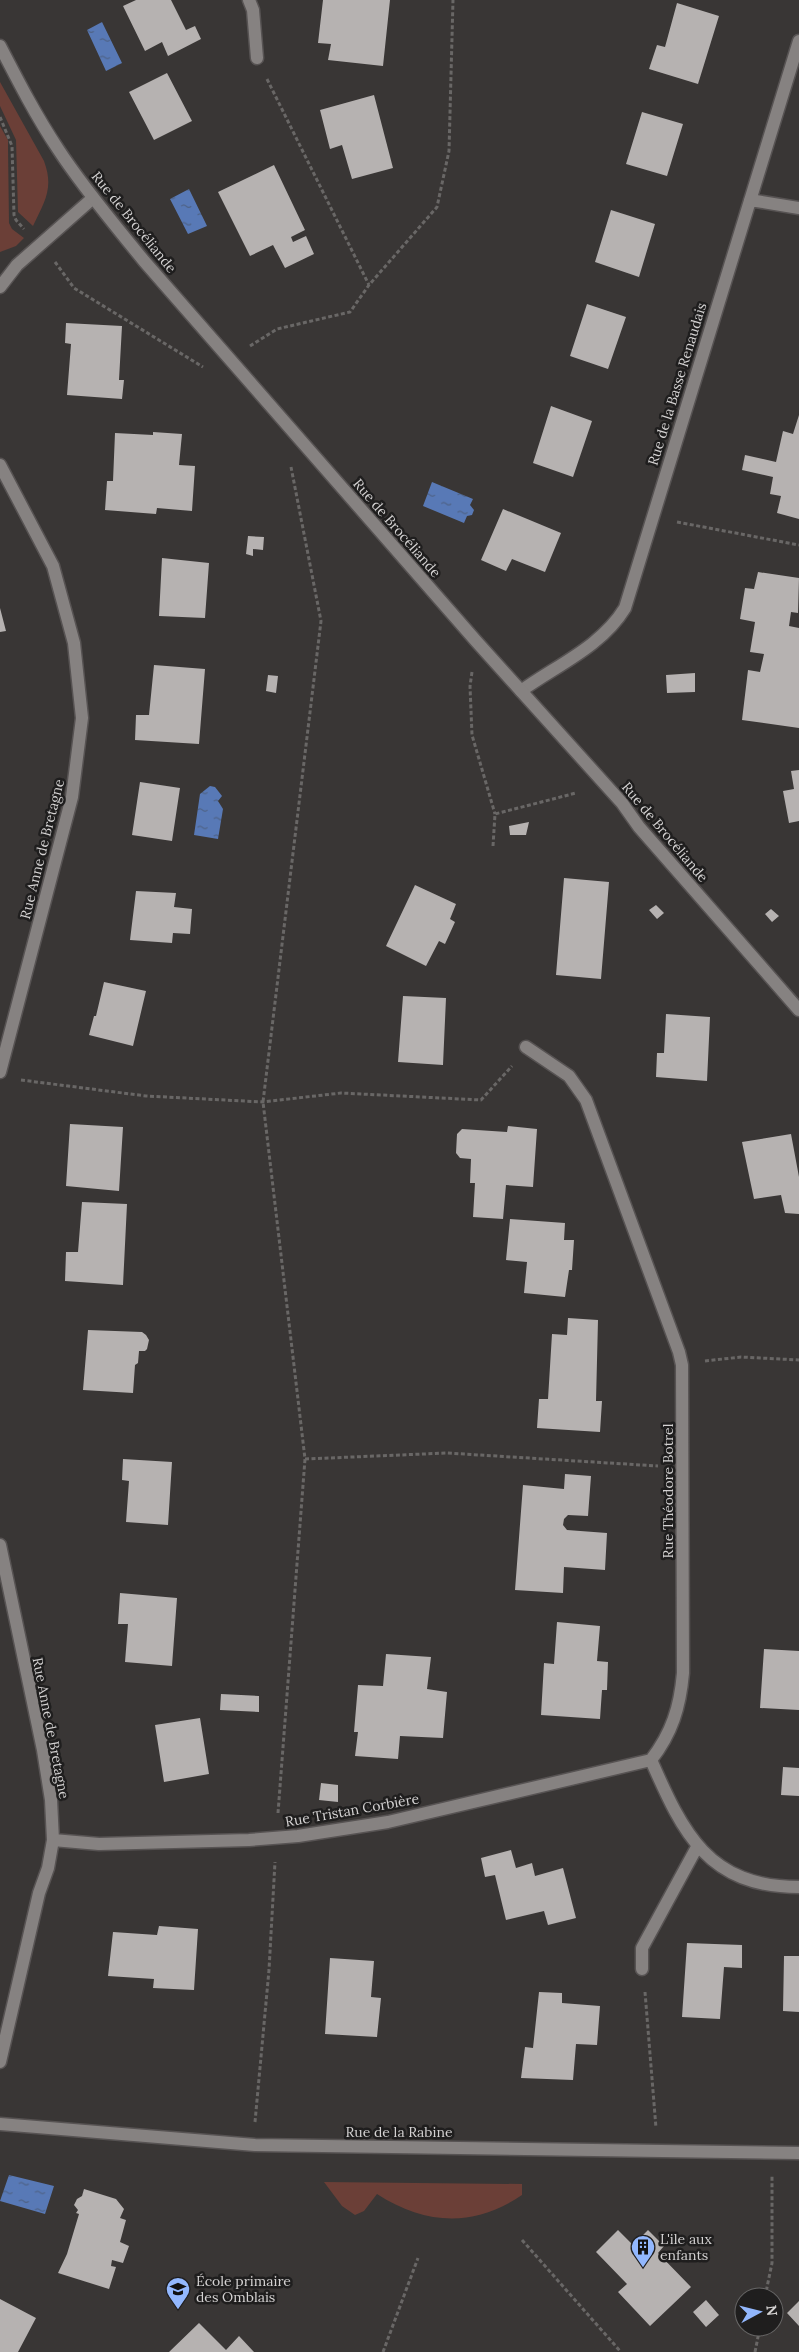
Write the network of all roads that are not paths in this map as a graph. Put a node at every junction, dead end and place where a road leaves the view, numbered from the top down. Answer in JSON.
{"nodes":[{"id":1,"x":249,"y":0,"type":"edge"},
{"id":2,"x":799,"y":41,"type":"edge"},
{"id":3,"x":0,"y":46,"type":"edge"},
{"id":4,"x":256,"y":58,"type":"road end"},
{"id":5,"x":93,"y":198,"type":"junction"},
{"id":6,"x":750,"y":200,"type":"junction"},
{"id":7,"x":799,"y":208,"type":"edge"},
{"id":8,"x":0,"y":286,"type":"edge"},
{"id":9,"x":0,"y":465,"type":"edge"},
{"id":10,"x":521,"y":691,"type":"junction"},
{"id":11,"x":799,"y":1010,"type":"edge"},
{"id":12,"x":526,"y":1048,"type":"road end"},
{"id":13,"x":0,"y":1072,"type":"edge"},
{"id":14,"x":0,"y":1545,"type":"edge"},
{"id":15,"x":650,"y":1760,"type":"junction"},
{"id":16,"x":53,"y":1840,"type":"junction"},
{"id":17,"x":697,"y":1847,"type":"junction"},
{"id":18,"x":799,"y":1887,"type":"edge"},
{"id":19,"x":642,"y":1970,"type":"road end"},
{"id":20,"x":0,"y":2062,"type":"edge"},
{"id":21,"x":0,"y":2124,"type":"edge"},
{"id":22,"x":799,"y":2153,"type":"edge"}],
"edges":[{"from":1,"to":4,"type":"street"},
{"from":2,"to":6,"type":"street","name":"Rue de la Basse Renaudais"},
{"from":3,"to":5,"type":"street","name":"Rue de Brocéliande"},
{"from":5,"to":8,"type":"street"},
{"from":5,"to":10,"type":"street","name":"Rue de Brocéliande"},
{"from":6,"to":7,"type":"street"},
{"from":6,"to":10,"type":"street","name":"Rue de la Basse Renaudais"},
{"from":9,"to":13,"type":"street","name":"Rue Anne de Bretagne"},
{"from":10,"to":11,"type":"street","name":"Rue de Brocéliande"},
{"from":12,"to":15,"type":"street","name":"Rue Théodore Botrel"},
{"from":14,"to":16,"type":"street","name":"Rue Anne de Bretagne"},
{"from":15,"to":16,"type":"street","name":"Rue Tristan Corbière"},
{"from":15,"to":17,"type":"street"},
{"from":16,"to":20,"type":"street","name":"Rue Anne de Bretagne"},
{"from":17,"to":18,"type":"street"},
{"from":17,"to":19,"type":"street"},
{"from":21,"to":22,"type":"street","name":"Rue de la Rabine"}]}
